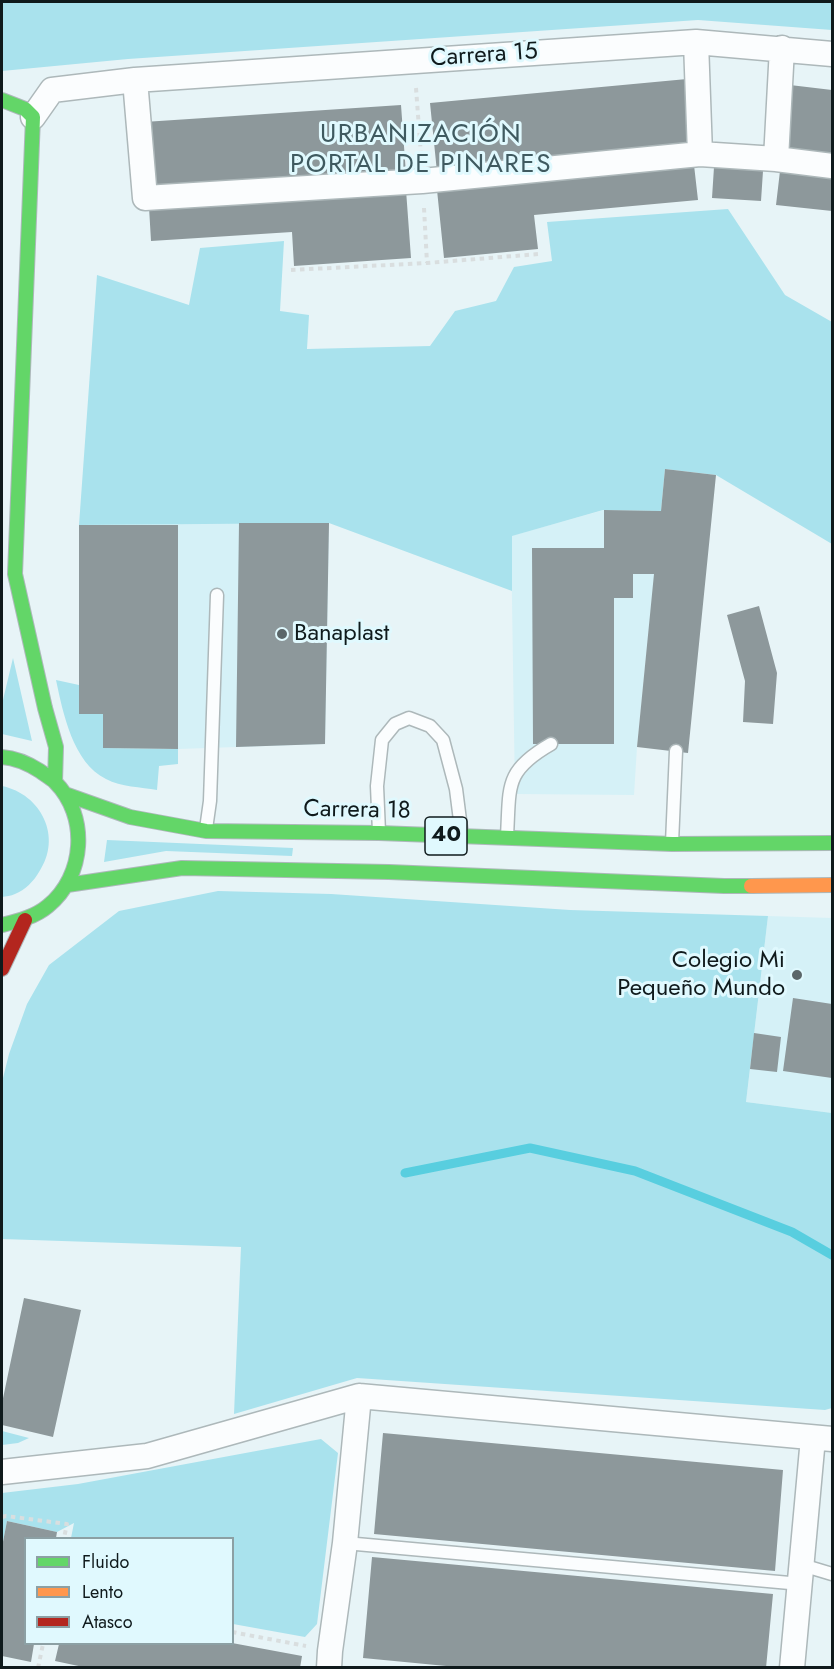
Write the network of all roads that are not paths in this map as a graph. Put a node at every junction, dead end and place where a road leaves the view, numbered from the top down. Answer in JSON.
{"nodes":[{"id":1,"x":696,"y":42,"type":"junction"},
{"id":2,"x":782,"y":48,"type":"junction"},
{"id":3,"x":832,"y":54,"type":"edge"},
{"id":4,"x":135,"y":80,"type":"junction"},
{"id":5,"x":2,"y":100,"type":"edge"},
{"id":6,"x":33,"y":117,"type":"junction"},
{"id":7,"x":700,"y":154,"type":"junction"},
{"id":8,"x":776,"y":159,"type":"junction"},
{"id":9,"x":832,"y":166,"type":"edge"},
{"id":10,"x":15,"y":574,"type":"junction"},
{"id":11,"x":217,"y":595,"type":"dead end"},
{"id":12,"x":8,"y":596,"type":"dead end"},
{"id":13,"x":551,"y":744,"type":"dead end"},
{"id":14,"x":676,"y":751,"type":"dead end"},
{"id":15,"x":2,"y":757,"type":"edge"},
{"id":16,"x":56,"y":782,"type":"junction"},
{"id":17,"x":65,"y":794,"type":"junction"},
{"id":18,"x":206,"y":831,"type":"junction"},
{"id":19,"x":379,"y":833,"type":"junction"},
{"id":20,"x":462,"y":837,"type":"junction"},
{"id":21,"x":507,"y":837,"type":"junction"},
{"id":22,"x":832,"y":843,"type":"edge"},
{"id":23,"x":672,"y":844,"type":"junction"},
{"id":24,"x":67,"y":885,"type":"junction"},
{"id":25,"x":832,"y":885,"type":"edge"},
{"id":26,"x":25,"y":920,"type":"junction"},
{"id":27,"x":2,"y":925,"type":"edge"},
{"id":28,"x":2,"y":969,"type":"edge"},
{"id":29,"x":358,"y":1396,"type":"junction"},
{"id":30,"x":823,"y":1439,"type":"edge"},
{"id":31,"x":2,"y":1472,"type":"edge"},
{"id":32,"x":345,"y":1543,"type":"junction"},
{"id":33,"x":832,"y":1574,"type":"edge"},
{"id":34,"x":802,"y":1575,"type":"junction"},
{"id":35,"x":330,"y":1659,"type":"edge"},
{"id":36,"x":792,"y":1668,"type":"edge"}],
"edges":[{"from":1,"to":2,"type":"street","name":"Carrera 15"},
{"from":1,"to":4,"type":"street","name":"Carrera 15"},
{"from":1,"to":7,"type":"street"},
{"from":2,"to":3,"type":"street","name":"Carrera 15"},
{"from":2,"to":8,"type":"street"},
{"from":4,"to":6,"type":"street","name":"Carrera 15"},
{"from":4,"to":7,"type":"street"},
{"from":5,"to":6,"type":"main road"},
{"from":6,"to":10,"type":"main road"},
{"from":7,"to":8,"type":"street"},
{"from":8,"to":9,"type":"street"},
{"from":10,"to":12,"type":"main road"},
{"from":10,"to":16,"type":"main road"},
{"from":11,"to":18,"type":"lane"},
{"from":13,"to":21,"type":"lane"},
{"from":14,"to":23,"type":"lane"},
{"from":15,"to":16,"type":"main road"},
{"from":16,"to":17,"type":"main road"},
{"from":17,"to":18,"type":"main road","name":"Carrera 18","number":"40"},
{"from":17,"to":24,"type":"main road"},
{"from":18,"to":19,"type":"main road","name":"Carrera 18","number":"40"},
{"from":19,"to":20,"type":"main road","name":"Carrera 18","number":"40"},
{"from":19,"to":20,"type":"lane"},
{"from":20,"to":21,"type":"main road","name":"Carrera 18","number":"40"},
{"from":21,"to":23,"type":"main road","name":"Carrera 18","number":"40"},
{"from":22,"to":23,"type":"main road","name":"Carrera 18","number":"40"},
{"from":24,"to":25,"type":"main road","number":"40"},
{"from":24,"to":26,"type":"main road"},
{"from":26,"to":27,"type":"main road"},
{"from":26,"to":28,"type":"main road"},
{"from":29,"to":30,"type":"street"},
{"from":29,"to":31,"type":"street"},
{"from":29,"to":32,"type":"street"},
{"from":30,"to":34,"type":"street"},
{"from":32,"to":34,"type":"lane"},
{"from":32,"to":35,"type":"street"},
{"from":33,"to":34,"type":"lane"},
{"from":34,"to":36,"type":"street"}]}
